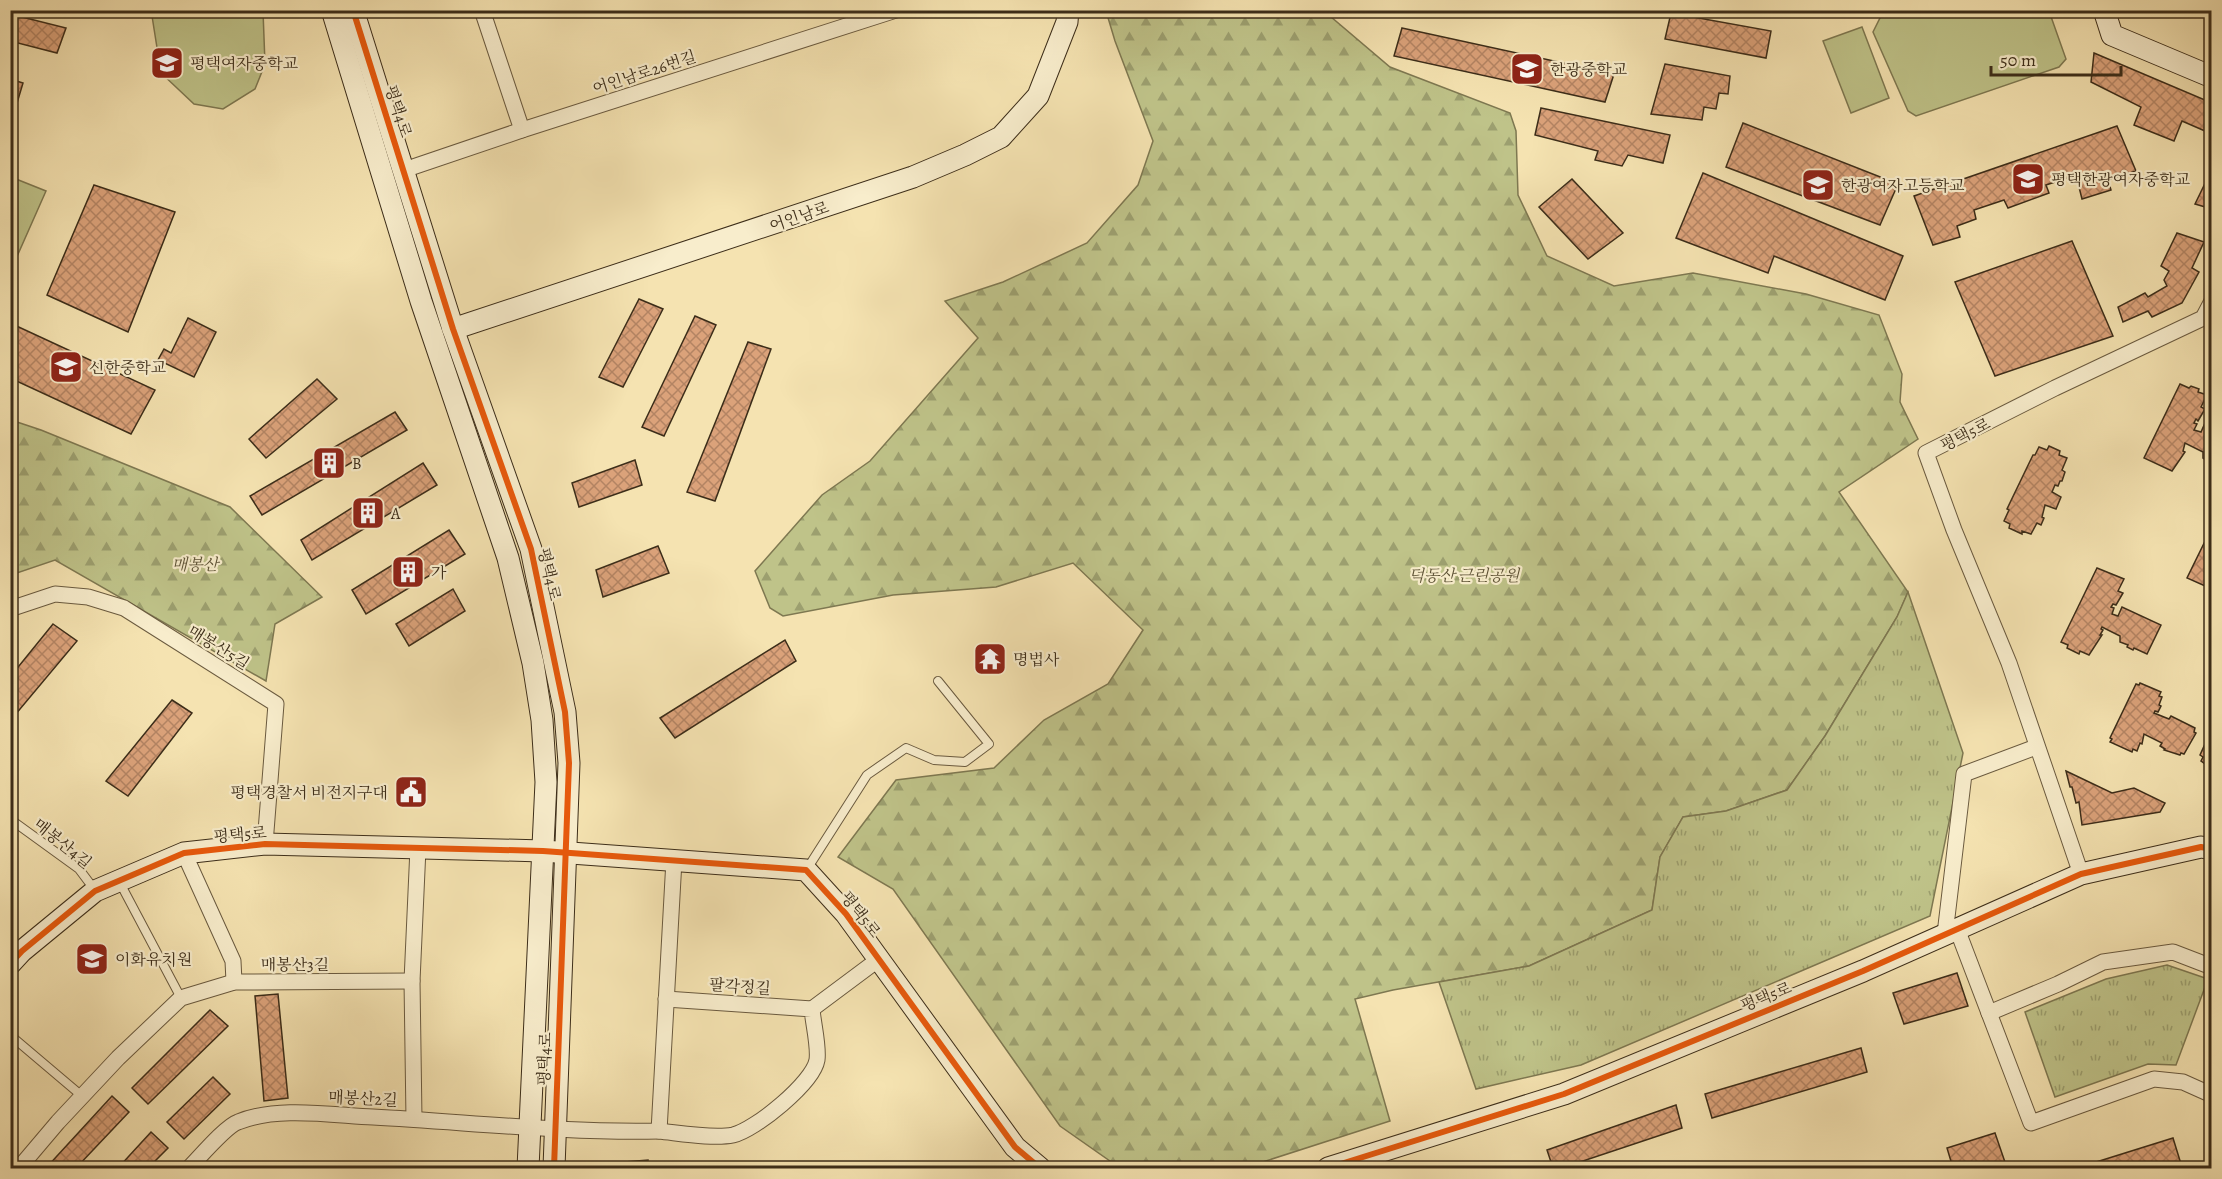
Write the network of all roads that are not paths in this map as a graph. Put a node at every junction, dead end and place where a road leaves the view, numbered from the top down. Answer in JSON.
{"nodes":[{"id":1,"x":332,"y":10,"type":"edge"},
{"id":2,"x":353,"y":10,"type":"edge"},
{"id":3,"x":482,"y":10,"type":"edge"},
{"id":4,"x":896,"y":10,"type":"edge"},
{"id":5,"x":1068,"y":10,"type":"edge"},
{"id":6,"x":2104,"y":10,"type":"edge"},
{"id":7,"x":2211,"y":77,"type":"edge"},
{"id":8,"x":522,"y":130,"type":"junction"},
{"id":9,"x":404,"y":170,"type":"junction"},
{"id":10,"x":2211,"y":301,"type":"edge"},
{"id":11,"x":453,"y":329,"type":"junction"},
{"id":12,"x":10,"y":609,"type":"edge"},
{"id":13,"x":938,"y":681,"type":"dead end"},
{"id":14,"x":2036,"y":747,"type":"junction"},
{"id":15,"x":10,"y":819,"type":"edge"},
{"id":16,"x":265,"y":844,"type":"junction"},
{"id":17,"x":418,"y":848,"type":"junction"},
{"id":18,"x":2211,"y":849,"type":"edge"},
{"id":19,"x":543,"y":851,"type":"junction"},
{"id":20,"x":565,"y":852,"type":"junction"},
{"id":21,"x":184,"y":854,"type":"junction"},
{"id":22,"x":674,"y":860,"type":"junction"},
{"id":23,"x":806,"y":870,"type":"junction"},
{"id":24,"x":2081,"y":874,"type":"junction"},
{"id":25,"x":118,"y":881,"type":"junction"},
{"id":26,"x":95,"y":891,"type":"junction"},
{"id":27,"x":1951,"y":932,"type":"junction"},
{"id":28,"x":879,"y":959,"type":"junction"},
{"id":29,"x":10,"y":964,"type":"edge"},
{"id":30,"x":2211,"y":967,"type":"edge"},
{"id":31,"x":412,"y":981,"type":"junction"},
{"id":32,"x":234,"y":982,"type":"junction"},
{"id":33,"x":181,"y":998,"type":"junction"},
{"id":34,"x":666,"y":999,"type":"junction"},
{"id":35,"x":812,"y":1009,"type":"junction"},
{"id":36,"x":1989,"y":1013,"type":"junction"},
{"id":37,"x":10,"y":1035,"type":"edge"},
{"id":38,"x":2211,"y":1095,"type":"edge"},
{"id":39,"x":82,"y":1096,"type":"junction"},
{"id":40,"x":414,"y":1119,"type":"junction"},
{"id":41,"x":530,"y":1128,"type":"junction"},
{"id":42,"x":555,"y":1130,"type":"junction"},
{"id":43,"x":659,"y":1131,"type":"junction"},
{"id":44,"x":20,"y":1168,"type":"edge"},
{"id":45,"x":189,"y":1168,"type":"edge"},
{"id":46,"x":528,"y":1168,"type":"edge"},
{"id":47,"x":555,"y":1168,"type":"edge"},
{"id":48,"x":1040,"y":1168,"type":"edge"},
{"id":49,"x":1328,"y":1168,"type":"edge"}],
"edges":[{"from":1,"to":19,"type":"street","name":"평택4로"},
{"from":2,"to":9,"type":"street","name":"평택4로"},
{"from":3,"to":8,"type":"street"},
{"from":4,"to":8,"type":"street","name":"어인남로26번길"},
{"from":5,"to":11,"type":"street","name":"어인남로"},
{"from":6,"to":7,"type":"street"},
{"from":8,"to":9,"type":"street","name":"어인남로26번길"},
{"from":9,"to":11,"type":"street","name":"평택4로"},
{"from":10,"to":14,"type":"street","name":"평택5로"},
{"from":11,"to":20,"type":"street","name":"평택4로"},
{"from":12,"to":16,"type":"street","name":"매봉산5길"},
{"from":13,"to":23,"type":"lane"},
{"from":14,"to":24,"type":"street","name":"평택5로"},
{"from":14,"to":27,"type":"street"},
{"from":15,"to":26,"type":"lane","name":"매봉산4길"},
{"from":16,"to":17,"type":"street","name":"평택5로"},
{"from":16,"to":21,"type":"street","name":"평택5로"},
{"from":17,"to":19,"type":"street","name":"평택5로"},
{"from":17,"to":31,"type":"street"},
{"from":18,"to":24,"type":"street","name":"평택5로"},
{"from":19,"to":20,"type":"street","name":"평택5로"},
{"from":19,"to":41,"type":"street","name":"평택4로"},
{"from":20,"to":22,"type":"street"},
{"from":20,"to":42,"type":"street","name":"평택4로"},
{"from":21,"to":25,"type":"street","name":"평택5로"},
{"from":21,"to":32,"type":"street"},
{"from":22,"to":23,"type":"street"},
{"from":22,"to":34,"type":"street"},
{"from":23,"to":28,"type":"street","name":"평택5로"},
{"from":24,"to":27,"type":"street","name":"평택5로"},
{"from":25,"to":26,"type":"street","name":"평택5로"},
{"from":25,"to":33,"type":"lane"},
{"from":26,"to":29,"type":"street","name":"평택5로"},
{"from":27,"to":36,"type":"street"},
{"from":27,"to":49,"type":"street","name":"평택5로"},
{"from":28,"to":35,"type":"street"},
{"from":28,"to":48,"type":"street","name":"평택5로"},
{"from":30,"to":36,"type":"street"},
{"from":31,"to":32,"type":"street","name":"매봉산3길"},
{"from":31,"to":40,"type":"street"},
{"from":32,"to":33,"type":"street","name":"매봉산3길"},
{"from":33,"to":39,"type":"street","name":"매봉산3길"},
{"from":34,"to":35,"type":"street","name":"팔각정길"},
{"from":34,"to":43,"type":"street"},
{"from":35,"to":43,"type":"street"},
{"from":36,"to":38,"type":"street"},
{"from":37,"to":39,"type":"lane"},
{"from":39,"to":44,"type":"street","name":"매봉산3길"},
{"from":40,"to":41,"type":"street","name":"매봉산2길"},
{"from":40,"to":45,"type":"street","name":"매봉산2길"},
{"from":41,"to":42,"type":"street","name":"매봉산2길"},
{"from":41,"to":46,"type":"street","name":"평택4로"},
{"from":42,"to":43,"type":"street"},
{"from":42,"to":47,"type":"street","name":"평택4로"}]}
